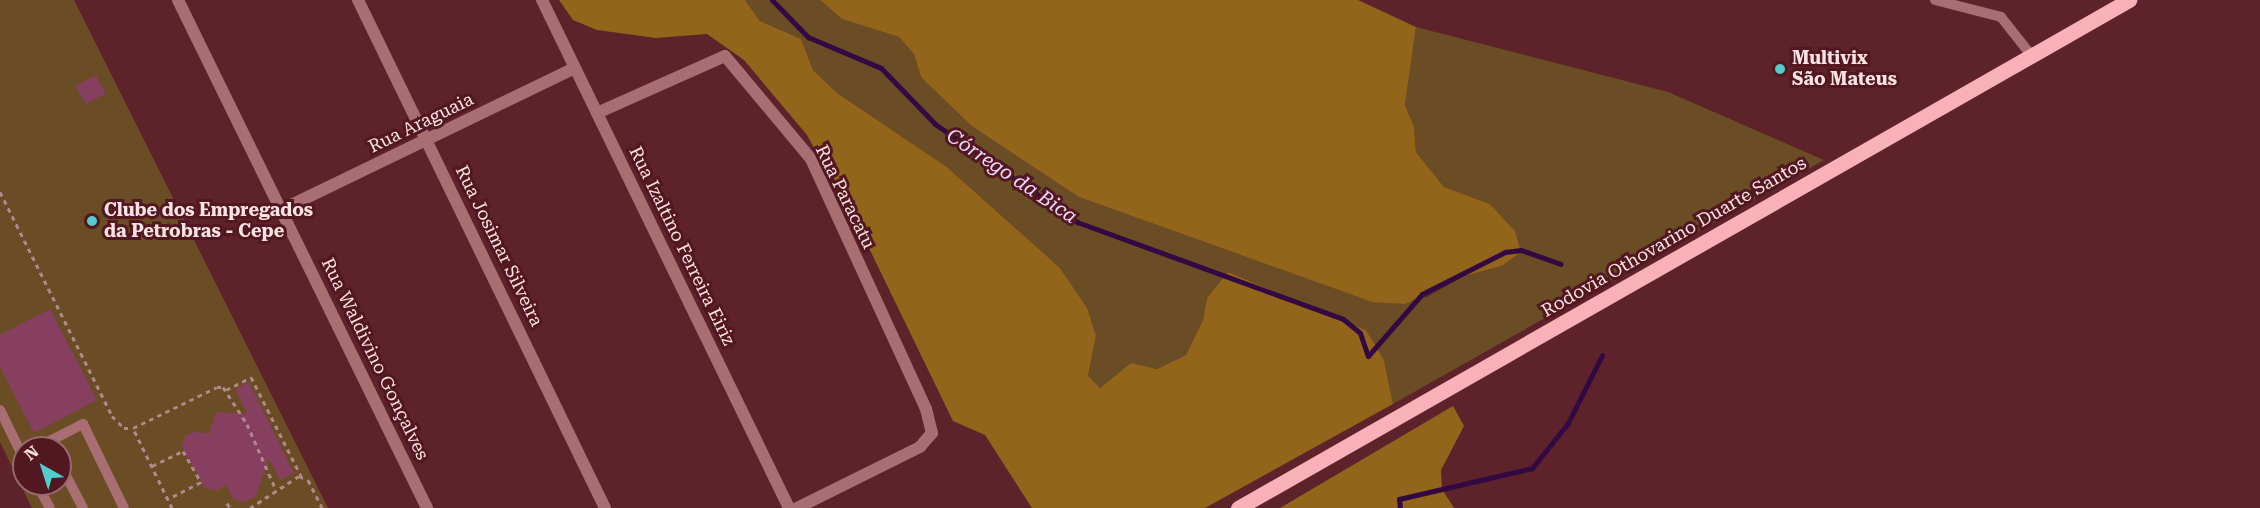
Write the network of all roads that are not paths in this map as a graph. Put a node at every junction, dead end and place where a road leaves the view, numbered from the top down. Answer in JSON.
{"nodes":[{"id":1,"x":178,"y":0,"type":"edge"},
{"id":2,"x":358,"y":0,"type":"edge"},
{"id":3,"x":542,"y":0,"type":"edge"},
{"id":4,"x":1935,"y":0,"type":"edge"},
{"id":5,"x":2129,"y":0,"type":"edge"},
{"id":6,"x":2031,"y":56,"type":"junction"},
{"id":7,"x":575,"y":68,"type":"junction"},
{"id":8,"x":597,"y":113,"type":"junction"},
{"id":9,"x":428,"y":140,"type":"junction"},
{"id":10,"x":283,"y":209,"type":"junction"},
{"id":11,"x":0,"y":410,"type":"edge"},
{"id":12,"x":13,"y":436,"type":"edge"},
{"id":13,"x":65,"y":436,"type":"edge"},
{"id":14,"x":72,"y":488,"type":"edge"},
{"id":15,"x":82,"y":508,"type":"edge"},
{"id":16,"x":124,"y":508,"type":"edge"},
{"id":17,"x":427,"y":508,"type":"edge"},
{"id":18,"x":605,"y":508,"type":"edge"},
{"id":19,"x":789,"y":508,"type":"edge"},
{"id":20,"x":796,"y":508,"type":"edge"},
{"id":21,"x":1238,"y":508,"type":"edge"}],
"edges":[{"from":1,"to":10,"type":"street","name":"Rua Waldivino Gonçalves"},
{"from":2,"to":9,"type":"street","name":"Rua Josimar Silveira"},
{"from":3,"to":7,"type":"street","name":"Rua Izaltino Ferreira Eiriz"},
{"from":4,"to":6,"type":"lane"},
{"from":5,"to":6,"type":"main road","name":"Rodovia Othovarino Duarte Santos"},
{"from":6,"to":21,"type":"main road","name":"Rodovia Othovarino Duarte Santos"},
{"from":7,"to":8,"type":"street","name":"Rua Izaltino Ferreira Eiriz"},
{"from":7,"to":9,"type":"street","name":"Rua Araguaia"},
{"from":8,"to":19,"type":"street","name":"Rua Izaltino Ferreira Eiriz"},
{"from":8,"to":20,"type":"street","name":"Rua Paracatu"},
{"from":9,"to":10,"type":"street","name":"Rua Araguaia"},
{"from":9,"to":18,"type":"street","name":"Rua Josimar Silveira"},
{"from":10,"to":17,"type":"street","name":"Rua Waldivino Gonçalves"},
{"from":11,"to":12,"type":"lane"},
{"from":13,"to":16,"type":"lane"},
{"from":14,"to":15,"type":"lane"}]}
